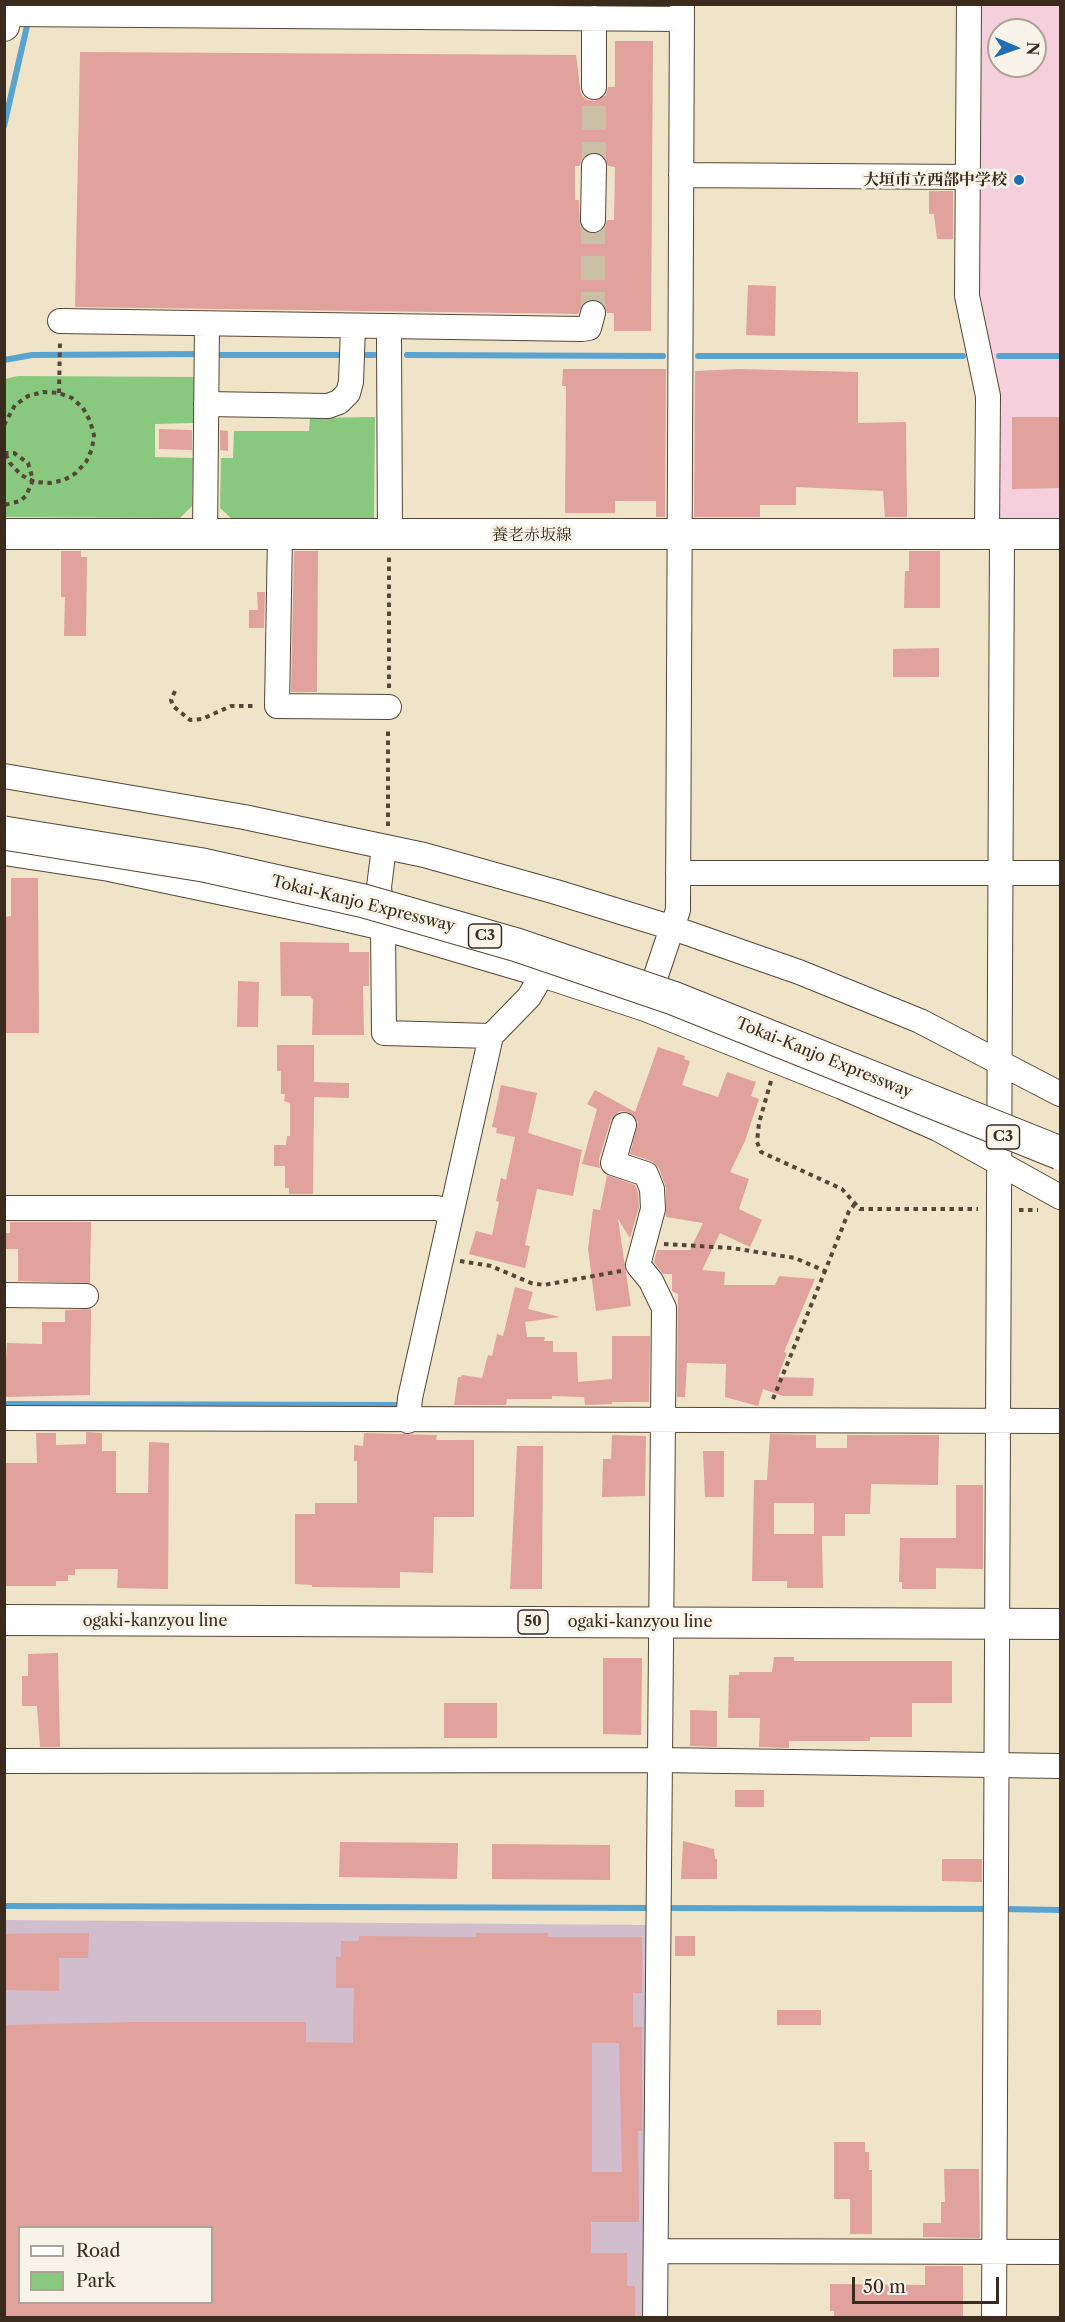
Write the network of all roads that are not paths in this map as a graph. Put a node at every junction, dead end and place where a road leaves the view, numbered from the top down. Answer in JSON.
{"nodes":[{"id":1,"x":969,"y":4,"type":"edge"},
{"id":2,"x":393,"y":10,"type":"edge"},
{"id":3,"x":682,"y":12,"type":"edge"},
{"id":4,"x":7,"y":15,"type":"edge"},
{"id":5,"x":594,"y":18,"type":"junction"},
{"id":6,"x":594,"y":87,"type":"tunnel mouth"},
{"id":7,"x":594,"y":166,"type":"tunnel mouth"},
{"id":8,"x":681,"y":175,"type":"junction"},
{"id":9,"x":967,"y":177,"type":"junction"},
{"id":10,"x":593,"y":220,"type":"tunnel mouth"},
{"id":11,"x":593,"y":313,"type":"dead end"},
{"id":12,"x":60,"y":321,"type":"dead end"},
{"id":13,"x":389,"y":338,"type":"dead end"},
{"id":14,"x":206,"y":344,"type":"junction"},
{"id":15,"x":352,"y":346,"type":"junction"},
{"id":16,"x":206,"y":404,"type":"junction"},
{"id":17,"x":994,"y":533,"type":"junction"},
{"id":18,"x":4,"y":534,"type":"edge"},
{"id":19,"x":681,"y":534,"type":"junction"},
{"id":20,"x":1060,"y":534,"type":"edge"},
{"id":21,"x":205,"y":535,"type":"junction"},
{"id":22,"x":280,"y":536,"type":"junction"},
{"id":23,"x":390,"y":536,"type":"junction"},
{"id":24,"x":388,"y":707,"type":"dead end"},
{"id":25,"x":4,"y":776,"type":"edge"},
{"id":26,"x":4,"y":832,"type":"edge"},
{"id":27,"x":384,"y":847,"type":"junction"},
{"id":28,"x":4,"y":853,"type":"edge"},
{"id":29,"x":678,"y":873,"type":"junction"},
{"id":30,"x":999,"y":873,"type":"junction"},
{"id":31,"x":1060,"y":873,"type":"edge"},
{"id":32,"x":383,"y":928,"type":"junction"},
{"id":33,"x":673,"y":928,"type":"junction"},
{"id":34,"x":542,"y":975,"type":"junction"},
{"id":35,"x":645,"y":1009,"type":"junction"},
{"id":36,"x":491,"y":1036,"type":"junction"},
{"id":37,"x":999,"y":1062,"type":"junction"},
{"id":38,"x":1060,"y":1094,"type":"edge"},
{"id":39,"x":946,"y":1108,"type":"junction"},
{"id":40,"x":624,"y":1125,"type":"dead end"},
{"id":41,"x":1060,"y":1153,"type":"edge"},
{"id":42,"x":999,"y":1161,"type":"junction"},
{"id":43,"x":1060,"y":1167,"type":"edge"},
{"id":44,"x":1051,"y":1203,"type":"edge"},
{"id":45,"x":4,"y":1208,"type":"edge"},
{"id":46,"x":451,"y":1213,"type":"junction"},
{"id":47,"x":4,"y":1295,"type":"edge"},
{"id":48,"x":86,"y":1296,"type":"dead end"},
{"id":49,"x":4,"y":1418,"type":"edge"},
{"id":50,"x":408,"y":1420,"type":"junction"},
{"id":51,"x":998,"y":1420,"type":"junction"},
{"id":52,"x":662,"y":1421,"type":"junction"},
{"id":53,"x":1060,"y":1421,"type":"edge"},
{"id":54,"x":4,"y":1620,"type":"edge"},
{"id":55,"x":661,"y":1622,"type":"junction"},
{"id":56,"x":998,"y":1623,"type":"junction"},
{"id":57,"x":1060,"y":1624,"type":"edge"},
{"id":58,"x":659,"y":1760,"type":"junction"},
{"id":59,"x":4,"y":1761,"type":"edge"},
{"id":60,"x":997,"y":1766,"type":"junction"},
{"id":61,"x":1060,"y":1766,"type":"edge"},
{"id":62,"x":656,"y":2251,"type":"junction"},
{"id":63,"x":994,"y":2251,"type":"junction"},
{"id":64,"x":1060,"y":2252,"type":"edge"},
{"id":65,"x":655,"y":2318,"type":"edge"},
{"id":66,"x":994,"y":2318,"type":"edge"}],
"edges":[{"from":1,"to":9,"type":"street"},
{"from":2,"to":4,"type":"street"},
{"from":2,"to":5,"type":"street"},
{"from":3,"to":5,"type":"street"},
{"from":3,"to":8,"type":"street"},
{"from":5,"to":6,"type":"street"},
{"from":7,"to":10,"type":"street"},
{"from":8,"to":9,"type":"street"},
{"from":8,"to":19,"type":"street"},
{"from":9,"to":17,"type":"street"},
{"from":11,"to":15,"type":"street"},
{"from":12,"to":14,"type":"street"},
{"from":13,"to":23,"type":"street"},
{"from":14,"to":15,"type":"street"},
{"from":14,"to":16,"type":"street"},
{"from":15,"to":16,"type":"street"},
{"from":16,"to":21,"type":"street"},
{"from":17,"to":19,"type":"main road","name":"養老赤坂線"},
{"from":17,"to":20,"type":"main road","name":"養老赤坂線"},
{"from":17,"to":30,"type":"street"},
{"from":18,"to":21,"type":"main road","name":"養老赤坂線"},
{"from":19,"to":23,"type":"main road","name":"養老赤坂線"},
{"from":19,"to":29,"type":"street"},
{"from":21,"to":22,"type":"main road","name":"養老赤坂線"},
{"from":22,"to":23,"type":"main road","name":"養老赤坂線"},
{"from":22,"to":24,"type":"street"},
{"from":25,"to":27,"type":"street"},
{"from":26,"to":39,"type":"highway","name":"Tokai-Kanjo Expressway","number":"C3","bridge":true},
{"from":27,"to":32,"type":"street"},
{"from":27,"to":33,"type":"street"},
{"from":28,"to":32,"type":"street"},
{"from":29,"to":30,"type":"street"},
{"from":29,"to":33,"type":"street"},
{"from":30,"to":31,"type":"street"},
{"from":30,"to":37,"type":"street"},
{"from":32,"to":34,"type":"street"},
{"from":32,"to":36,"type":"street"},
{"from":33,"to":35,"type":"street"},
{"from":33,"to":37,"type":"street"},
{"from":34,"to":35,"type":"street"},
{"from":34,"to":36,"type":"street"},
{"from":35,"to":42,"type":"street"},
{"from":36,"to":46,"type":"street"},
{"from":37,"to":38,"type":"street"},
{"from":37,"to":42,"type":"street"},
{"from":39,"to":41,"type":"highway","name":"Tokai-Kanjo Expressway","number":"C3","bridge":true},
{"from":39,"to":43,"type":"highway","name":"Tokai-Kanjo Expressway","number":"C3","bridge":true},
{"from":40,"to":52,"type":"street"},
{"from":42,"to":44,"type":"street"},
{"from":42,"to":51,"type":"street"},
{"from":45,"to":46,"type":"street"},
{"from":46,"to":50,"type":"street"},
{"from":47,"to":48,"type":"street"},
{"from":49,"to":50,"type":"street"},
{"from":50,"to":52,"type":"street"},
{"from":51,"to":52,"type":"street"},
{"from":51,"to":53,"type":"street"},
{"from":51,"to":56,"type":"street"},
{"from":52,"to":55,"type":"street"},
{"from":54,"to":55,"type":"main road","name":"ogaki-kanzyou line","number":"50"},
{"from":55,"to":56,"type":"main road","name":"ogaki-kanzyou line","number":"50"},
{"from":55,"to":58,"type":"street"},
{"from":56,"to":57,"type":"main road","name":"ogaki-kanzyou line","number":"50"},
{"from":56,"to":60,"type":"street"},
{"from":58,"to":59,"type":"street"},
{"from":58,"to":60,"type":"street"},
{"from":58,"to":62,"type":"street"},
{"from":60,"to":61,"type":"street"},
{"from":60,"to":63,"type":"street"},
{"from":62,"to":63,"type":"street"},
{"from":62,"to":65,"type":"street"},
{"from":63,"to":64,"type":"street"},
{"from":63,"to":66,"type":"street"}]}
